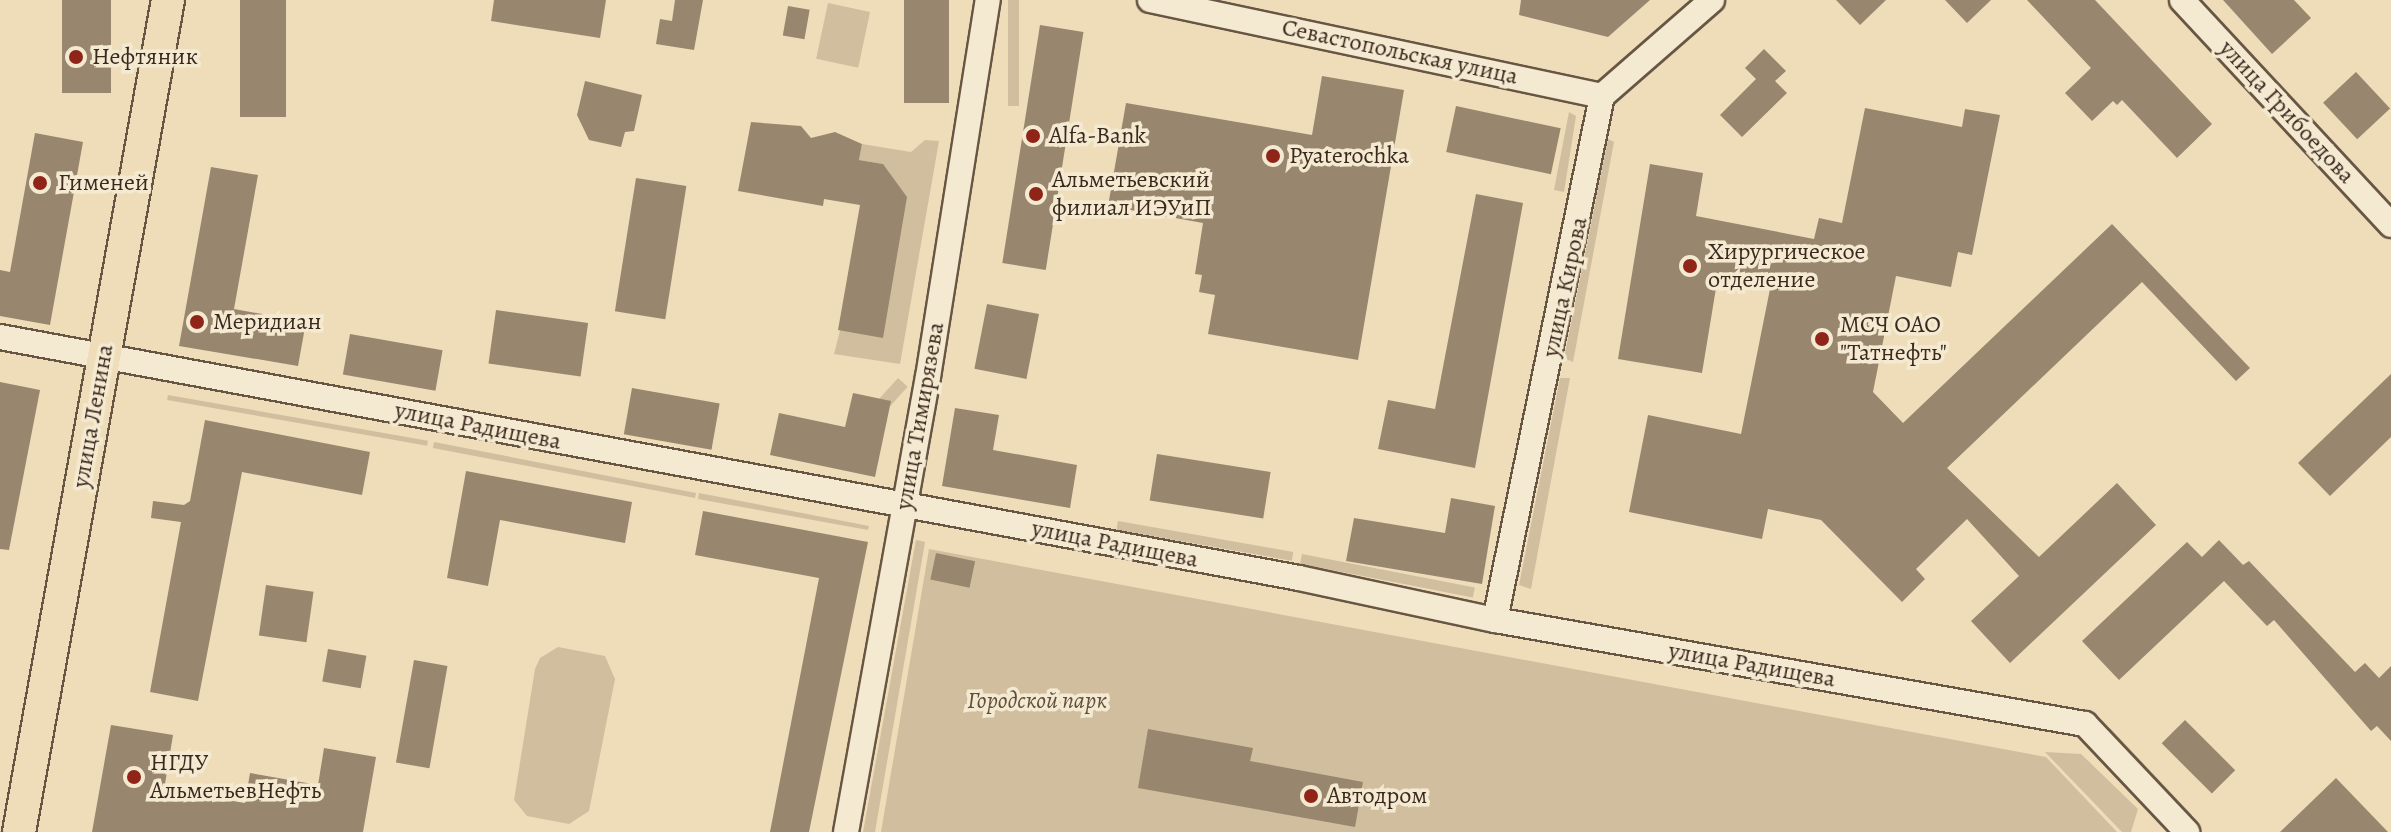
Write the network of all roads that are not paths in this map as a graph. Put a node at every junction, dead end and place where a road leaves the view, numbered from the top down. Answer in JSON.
{"nodes":[{"id":1,"x":168,"y":0,"type":"edge"},
{"id":2,"x":988,"y":0,"type":"edge"},
{"id":3,"x":1150,"y":0,"type":"edge"},
{"id":4,"x":1712,"y":0,"type":"edge"},
{"id":5,"x":2182,"y":0,"type":"edge"},
{"id":6,"x":1602,"y":96,"type":"junction"},
{"id":7,"x":2391,"y":225,"type":"edge"},
{"id":8,"x":0,"y":337,"type":"edge"},
{"id":9,"x":104,"y":356,"type":"junction"},
{"id":10,"x":904,"y":505,"type":"junction"},
{"id":11,"x":1495,"y":620,"type":"junction"},
{"id":12,"x":19,"y":832,"type":"edge"},
{"id":13,"x":846,"y":832,"type":"edge"},
{"id":14,"x":2187,"y":832,"type":"edge"}],
"edges":[{"from":1,"to":9,"type":"main road","name":"улица Ленина"},
{"from":2,"to":10,"type":"street","name":"улица Тимирязева"},
{"from":3,"to":6,"type":"street","name":"Севастопольская улица"},
{"from":4,"to":6,"type":"street"},
{"from":5,"to":7,"type":"street","name":"улица Грибоедова"},
{"from":6,"to":11,"type":"street","name":"улица Кирова"},
{"from":8,"to":9,"type":"street","name":"улица Радищева"},
{"from":9,"to":10,"type":"street","name":"улица Радищева"},
{"from":9,"to":12,"type":"main road","name":"улица Ленина"},
{"from":10,"to":11,"type":"street","name":"улица Радищева"},
{"from":10,"to":13,"type":"street","name":"улица Тимирязева"},
{"from":11,"to":14,"type":"street","name":"улица Радищева"}]}
